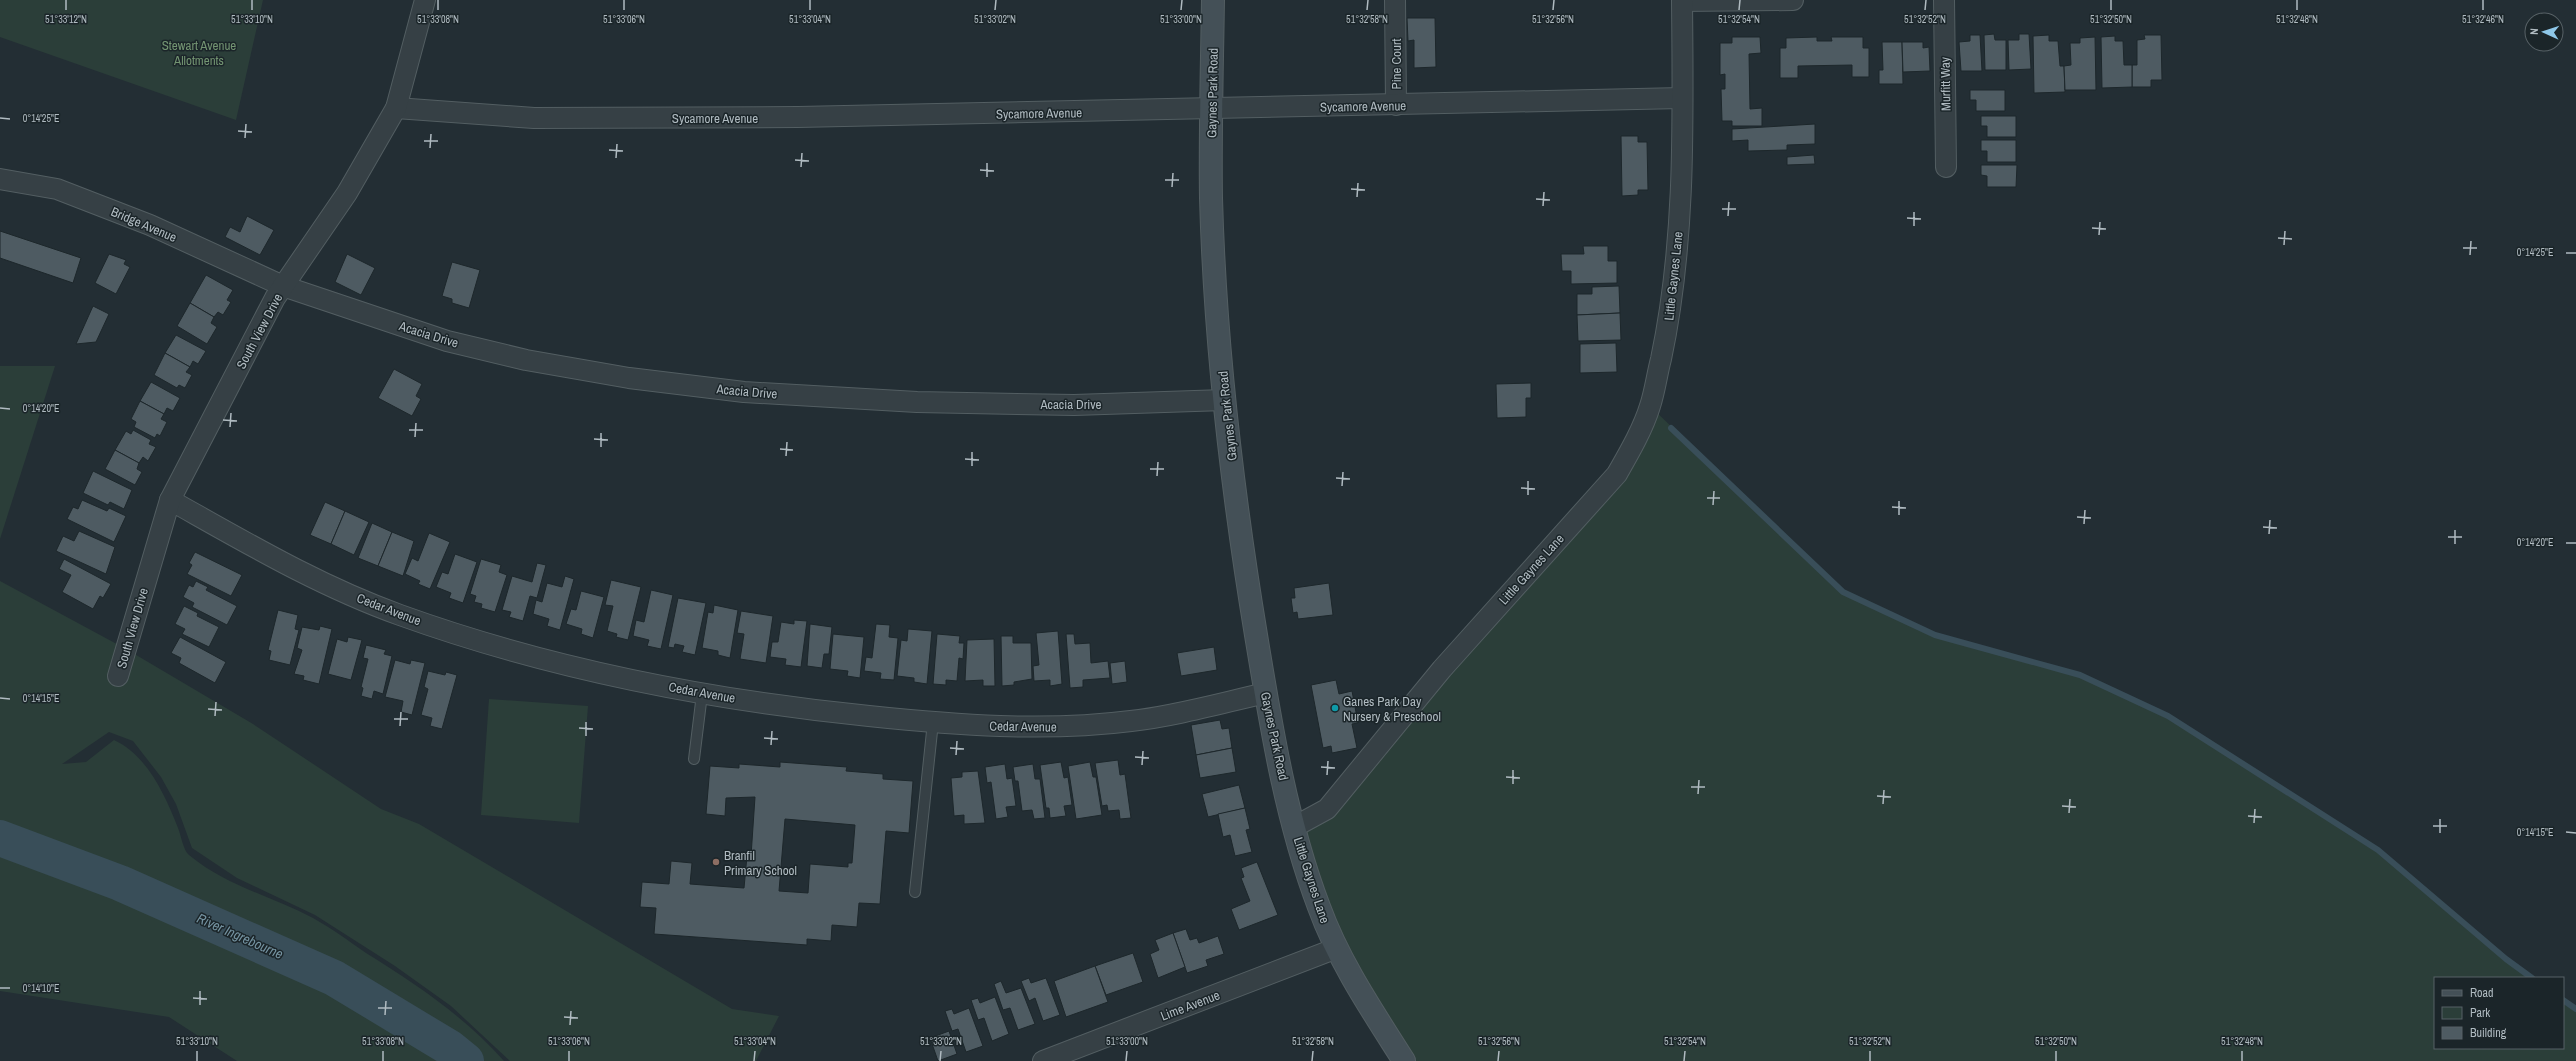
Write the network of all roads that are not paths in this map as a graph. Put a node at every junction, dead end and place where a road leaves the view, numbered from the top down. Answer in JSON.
{"nodes":[{"id":1,"x":425,"y":0,"type":"edge"},
{"id":2,"x":1213,"y":0,"type":"edge"},
{"id":3,"x":1395,"y":0,"type":"edge"},
{"id":4,"x":1793,"y":0,"type":"edge"},
{"id":5,"x":1944,"y":0,"type":"edge"},
{"id":6,"x":1682,"y":1,"type":"edge"},
{"id":7,"x":1682,"y":98,"type":"junction"},
{"id":8,"x":1396,"y":105,"type":"junction"},
{"id":9,"x":396,"y":108,"type":"junction"},
{"id":10,"x":1212,"y":109,"type":"junction"},
{"id":11,"x":1946,"y":167,"type":"dead end"},
{"id":12,"x":0,"y":179,"type":"edge"},
{"id":13,"x":283,"y":286,"type":"junction"},
{"id":14,"x":1225,"y":400,"type":"junction"},
{"id":15,"x":170,"y":500,"type":"junction"},
{"id":16,"x":118,"y":676,"type":"dead end"},
{"id":17,"x":1266,"y":693,"type":"junction"},
{"id":18,"x":702,"y":694,"type":"junction"},
{"id":19,"x":933,"y":722,"type":"junction"},
{"id":20,"x":694,"y":759,"type":"dead end"},
{"id":21,"x":1294,"y":827,"type":"junction"},
{"id":22,"x":915,"y":892,"type":"dead end"},
{"id":23,"x":1337,"y":948,"type":"junction"},
{"id":24,"x":1043,"y":1061,"type":"edge"},
{"id":25,"x":1404,"y":1061,"type":"edge"}],
"edges":[{"from":1,"to":9,"type":"street","name":"South View Drive"},
{"from":2,"to":10,"type":"street","name":"Gaynes Park Road"},
{"from":3,"to":8,"type":"street","name":"Pine Court"},
{"from":4,"to":6,"type":"street"},
{"from":5,"to":11,"type":"street","name":"Murfitt Way"},
{"from":6,"to":7,"type":"street","name":"Little Gaynes Lane"},
{"from":7,"to":8,"type":"street","name":"Sycamore Avenue"},
{"from":7,"to":21,"type":"street","name":"Little Gaynes Lane"},
{"from":8,"to":10,"type":"street","name":"Sycamore Avenue"},
{"from":9,"to":10,"type":"street","name":"Sycamore Avenue"},
{"from":9,"to":13,"type":"street","name":"South View Drive"},
{"from":10,"to":14,"type":"street","name":"Gaynes Park Road"},
{"from":12,"to":13,"type":"street","name":"Bridge Avenue"},
{"from":13,"to":14,"type":"street","name":"Acacia Drive"},
{"from":13,"to":15,"type":"street","name":"South View Drive"},
{"from":14,"to":17,"type":"street","name":"Gaynes Park Road"},
{"from":15,"to":16,"type":"street","name":"South View Drive"},
{"from":15,"to":18,"type":"street","name":"Cedar Avenue"},
{"from":17,"to":19,"type":"street","name":"Cedar Avenue"},
{"from":17,"to":21,"type":"street","name":"Gaynes Park Road"},
{"from":18,"to":19,"type":"street","name":"Cedar Avenue"},
{"from":18,"to":20,"type":"lane"},
{"from":19,"to":22,"type":"lane"},
{"from":21,"to":23,"type":"street","name":"Little Gaynes Lane"},
{"from":23,"to":24,"type":"street","name":"Lime Avenue"},
{"from":23,"to":25,"type":"street","name":"Little Gaynes Lane"}]}
